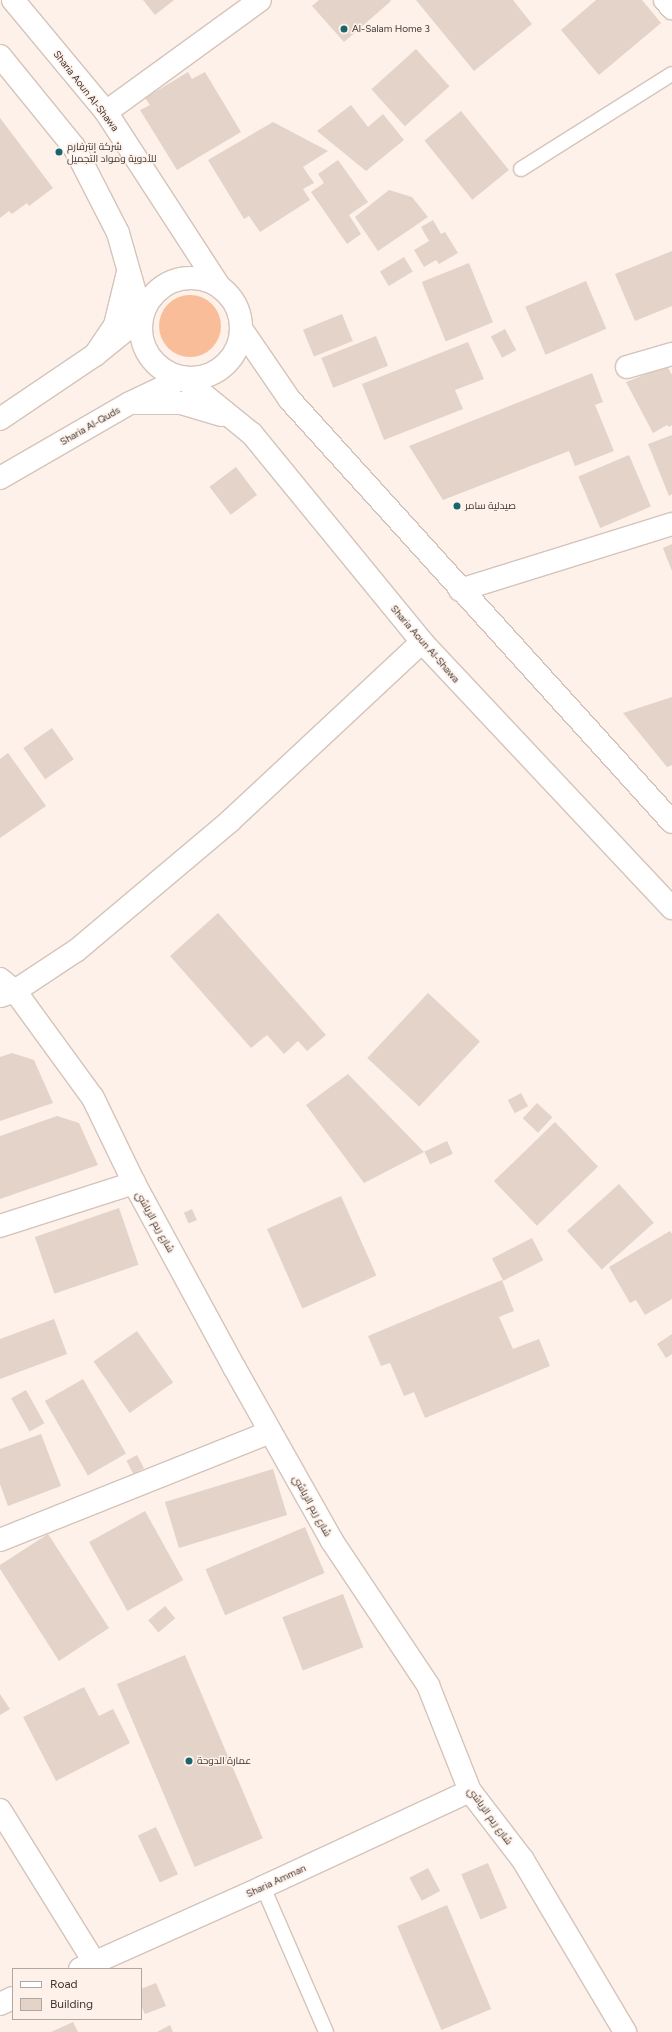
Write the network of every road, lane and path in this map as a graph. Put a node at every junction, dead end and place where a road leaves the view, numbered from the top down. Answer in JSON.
{"nodes":[{"id":1,"x":13,"y":0,"type":"edge"},
{"id":2,"x":260,"y":0,"type":"edge"},
{"id":3,"x":665,"y":0,"type":"edge"},
{"id":4,"x":672,"y":8,"type":"edge"},
{"id":5,"x":0,"y":56,"type":"edge"},
{"id":6,"x":672,"y":74,"type":"edge"},
{"id":7,"x":106,"y":112,"type":"junction"},
{"id":8,"x":521,"y":169,"type":"dead end"},
{"id":9,"x":129,"y":269,"type":"junction"},
{"id":10,"x":219,"y":286,"type":"junction"},
{"id":11,"x":142,"y":317,"type":"junction"},
{"id":12,"x":242,"y":330,"type":"junction"},
{"id":13,"x":95,"y":354,"type":"junction"},
{"id":14,"x":672,"y":354,"type":"edge"},
{"id":15,"x":627,"y":367,"type":"dead end"},
{"id":16,"x":183,"y":378,"type":"junction"},
{"id":17,"x":130,"y":403,"type":"junction"},
{"id":18,"x":0,"y":419,"type":"edge"},
{"id":19,"x":234,"y":419,"type":"junction"},
{"id":20,"x":0,"y":478,"type":"edge"},
{"id":21,"x":672,"y":524,"type":"edge"},
{"id":22,"x":460,"y":590,"type":"junction"},
{"id":23,"x":422,"y":642,"type":"junction"},
{"id":24,"x":672,"y":822,"type":"edge"},
{"id":25,"x":672,"y":908,"type":"edge"},
{"id":26,"x":5,"y":989,"type":"edge"},
{"id":27,"x":134,"y":1182,"type":"junction"},
{"id":28,"x":0,"y":1226,"type":"edge"},
{"id":29,"x":270,"y":1432,"type":"junction"},
{"id":30,"x":0,"y":1540,"type":"edge"},
{"id":31,"x":470,"y":1791,"type":"junction"},
{"id":32,"x":0,"y":1810,"type":"edge"},
{"id":33,"x":264,"y":1887,"type":"junction"},
{"id":34,"x":88,"y":1966,"type":"edge"},
{"id":35,"x":12,"y":1998,"type":"edge"},
{"id":36,"x":0,"y":2004,"type":"edge"},
{"id":37,"x":326,"y":2032,"type":"edge"},
{"id":38,"x":625,"y":2032,"type":"edge"}],
"edges":[{"from":1,"to":7,"type":"street","name":"Sharia Aoun Al-Shawa"},
{"from":2,"to":7,"type":"street"},
{"from":3,"to":4,"type":"street"},
{"from":5,"to":9,"type":"street"},
{"from":6,"to":8,"type":"lane"},
{"from":7,"to":10,"type":"street","name":"Sharia Aoun Al-Shawa"},
{"from":9,"to":11,"type":"street"},
{"from":9,"to":13,"type":"street"},
{"from":10,"to":11,"type":"street"},
{"from":10,"to":12,"type":"street"},
{"from":11,"to":13,"type":"street"},
{"from":11,"to":16,"type":"street"},
{"from":12,"to":16,"type":"street"},
{"from":12,"to":22,"type":"street"},
{"from":13,"to":18,"type":"street"},
{"from":14,"to":15,"type":"street"},
{"from":16,"to":17,"type":"street","name":"Sharia Al-Quds"},
{"from":16,"to":19,"type":"street","name":"Sharia Aoun Al-Shawa"},
{"from":17,"to":19,"type":"street"},
{"from":17,"to":20,"type":"street","name":"Sharia Al-Quds"},
{"from":19,"to":23,"type":"street","name":"Sharia Aoun Al-Shawa"},
{"from":21,"to":22,"type":"street"},
{"from":22,"to":24,"type":"street"},
{"from":23,"to":25,"type":"street","name":"Sharia Aoun Al-Shawa"},
{"from":23,"to":26,"type":"street"},
{"from":26,"to":27,"type":"street","name":"شارع ريم الرياشي"},
{"from":27,"to":28,"type":"street"},
{"from":27,"to":29,"type":"street","name":"شارع ريم الرياشي"},
{"from":29,"to":30,"type":"street"},
{"from":29,"to":31,"type":"street","name":"شارع ريم الرياشي"},
{"from":31,"to":33,"type":"street","name":"Sharia Amman"},
{"from":31,"to":38,"type":"street","name":"شارع ريم الرياشي"},
{"from":32,"to":34,"type":"street"},
{"from":33,"to":34,"type":"street","name":"Sharia Amman"},
{"from":33,"to":37,"type":"lane"},
{"from":35,"to":36,"type":"street"}]}
